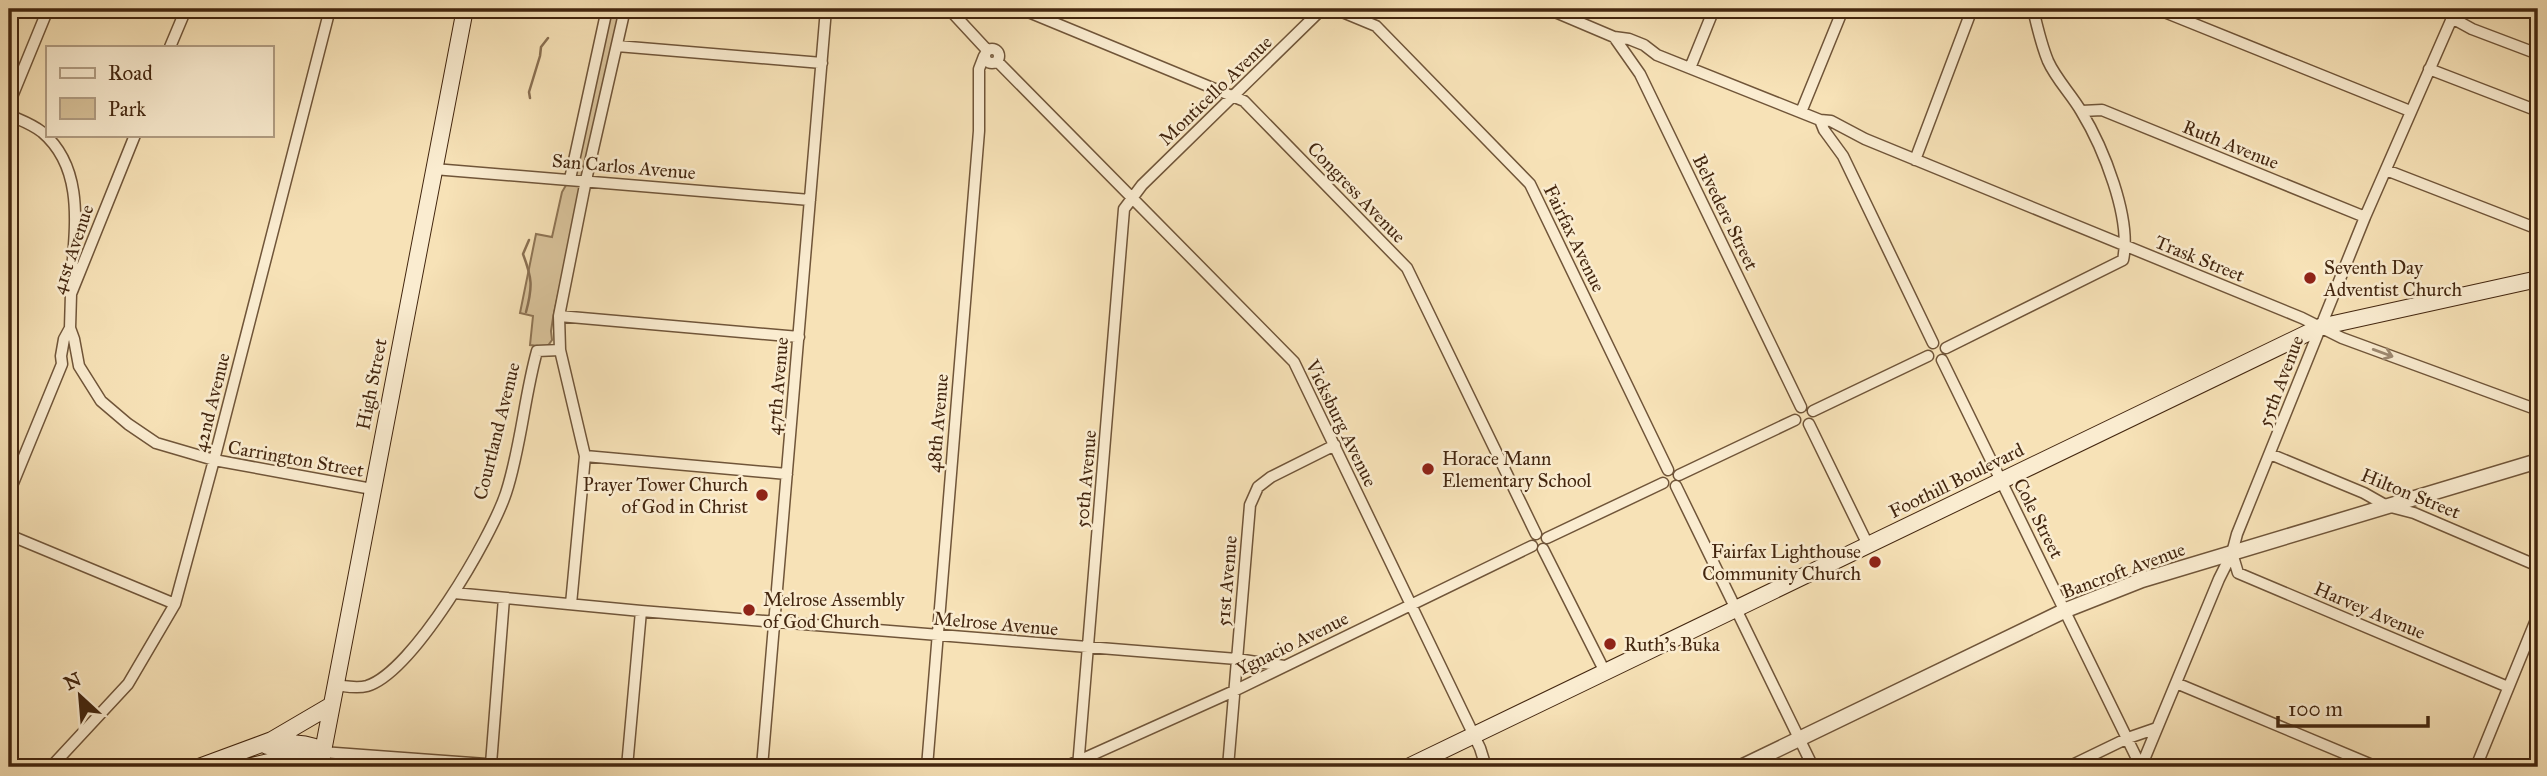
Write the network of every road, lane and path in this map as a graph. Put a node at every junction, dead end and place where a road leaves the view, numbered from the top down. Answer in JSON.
{"nodes":[{"id":1,"x":48,"y":9,"type":"edge"},
{"id":2,"x":186,"y":9,"type":"edge"},
{"id":3,"x":330,"y":9,"type":"edge"},
{"id":4,"x":465,"y":9,"type":"edge"},
{"id":5,"x":607,"y":9,"type":"edge"},
{"id":6,"x":625,"y":9,"type":"edge"},
{"id":7,"x":826,"y":9,"type":"edge"},
{"id":8,"x":948,"y":9,"type":"edge"},
{"id":9,"x":1021,"y":9,"type":"edge"},
{"id":10,"x":1322,"y":9,"type":"edge"},
{"id":11,"x":1335,"y":9,"type":"edge"},
{"id":12,"x":1548,"y":9,"type":"edge"},
{"id":13,"x":1714,"y":9,"type":"edge"},
{"id":14,"x":1843,"y":9,"type":"edge"},
{"id":15,"x":1972,"y":9,"type":"edge"},
{"id":16,"x":2033,"y":9,"type":"edge"},
{"id":17,"x":2157,"y":9,"type":"edge"},
{"id":18,"x":2454,"y":13,"type":"edge"},
{"id":19,"x":1576,"y":14,"type":"edge"},
{"id":20,"x":1614,"y":37,"type":"junction"},
{"id":21,"x":170,"y":46,"type":"edge"},
{"id":22,"x":617,"y":46,"type":"junction"},
{"id":23,"x":1651,"y":51,"type":"junction"},
{"id":24,"x":2538,"y":54,"type":"edge"},
{"id":25,"x":991,"y":57,"type":"junction"},
{"id":26,"x":822,"y":63,"type":"junction"},
{"id":27,"x":1635,"y":68,"type":"junction"},
{"id":28,"x":1690,"y":68,"type":"junction"},
{"id":29,"x":2429,"y":69,"type":"junction"},
{"id":30,"x":1233,"y":96,"type":"junction"},
{"id":31,"x":9,"y":104,"type":"edge"},
{"id":32,"x":2082,"y":111,"type":"junction"},
{"id":33,"x":2410,"y":111,"type":"junction"},
{"id":34,"x":2538,"y":111,"type":"edge"},
{"id":35,"x":1801,"y":112,"type":"junction"},
{"id":36,"x":9,"y":115,"type":"edge"},
{"id":37,"x":1820,"y":120,"type":"junction"},
{"id":38,"x":1851,"y":132,"type":"junction"},
{"id":39,"x":46,"y":135,"type":"edge"},
{"id":40,"x":46,"y":136,"type":"edge"},
{"id":41,"x":135,"y":136,"type":"edge"},
{"id":42,"x":1838,"y":146,"type":"junction"},
{"id":43,"x":1915,"y":160,"type":"junction"},
{"id":44,"x":434,"y":169,"type":"junction"},
{"id":45,"x":2386,"y":170,"type":"junction"},
{"id":46,"x":570,"y":179,"type":"junction"},
{"id":47,"x":586,"y":180,"type":"junction"},
{"id":48,"x":1132,"y":196,"type":"junction"},
{"id":49,"x":810,"y":200,"type":"junction"},
{"id":50,"x":2365,"y":217,"type":"junction"},
{"id":51,"x":75,"y":222,"type":"junction"},
{"id":52,"x":2538,"y":229,"type":"edge"},
{"id":53,"x":96,"y":230,"type":"junction"},
{"id":54,"x":2126,"y":246,"type":"junction"},
{"id":55,"x":2538,"y":279,"type":"edge"},
{"id":56,"x":71,"y":294,"type":"junction"},
{"id":57,"x":559,"y":316,"type":"junction"},
{"id":58,"x":2320,"y":327,"type":"junction"},
{"id":59,"x":70,"y":328,"type":"junction"},
{"id":60,"x":799,"y":337,"type":"junction"},
{"id":61,"x":1934,"y":343,"type":"junction"},
{"id":62,"x":1946,"y":348,"type":"junction"},
{"id":63,"x":560,"y":349,"type":"junction"},
{"id":64,"x":1928,"y":356,"type":"junction"},
{"id":65,"x":1942,"y":360,"type":"junction"},
{"id":66,"x":62,"y":364,"type":"junction"},
{"id":67,"x":79,"y":366,"type":"junction"},
{"id":68,"x":1801,"y":407,"type":"junction"},
{"id":69,"x":2538,"y":410,"type":"edge"},
{"id":70,"x":1813,"y":411,"type":"junction"},
{"id":71,"x":1795,"y":420,"type":"junction"},
{"id":72,"x":1810,"y":424,"type":"junction"},
{"id":73,"x":1335,"y":445,"type":"junction"},
{"id":74,"x":2270,"y":454,"type":"junction"},
{"id":75,"x":585,"y":456,"type":"junction"},
{"id":76,"x":214,"y":460,"type":"junction"},
{"id":77,"x":2538,"y":461,"type":"edge"},
{"id":78,"x":1668,"y":470,"type":"junction"},
{"id":79,"x":787,"y":474,"type":"junction"},
{"id":80,"x":1679,"y":475,"type":"junction"},
{"id":81,"x":2001,"y":481,"type":"junction"},
{"id":82,"x":1663,"y":482,"type":"junction"},
{"id":83,"x":1676,"y":486,"type":"junction"},
{"id":84,"x":372,"y":489,"type":"junction"},
{"id":85,"x":9,"y":493,"type":"edge"},
{"id":86,"x":2387,"y":506,"type":"junction"},
{"id":87,"x":9,"y":535,"type":"edge"},
{"id":88,"x":1542,"y":541,"type":"junction"},
{"id":89,"x":1868,"y":545,"type":"junction"},
{"id":90,"x":2232,"y":553,"type":"junction"},
{"id":91,"x":2538,"y":566,"type":"edge"},
{"id":92,"x":454,"y":593,"type":"junction"},
{"id":93,"x":504,"y":598,"type":"junction"},
{"id":94,"x":175,"y":604,"type":"junction"},
{"id":95,"x":571,"y":604,"type":"junction"},
{"id":96,"x":1410,"y":604,"type":"junction"},
{"id":97,"x":1735,"y":610,"type":"junction"},
{"id":98,"x":2066,"y":610,"type":"junction"},
{"id":99,"x":640,"y":611,"type":"junction"},
{"id":100,"x":2538,"y":615,"type":"edge"},
{"id":101,"x":775,"y":621,"type":"junction"},
{"id":102,"x":2535,"y":631,"type":"edge"},
{"id":103,"x":936,"y":635,"type":"junction"},
{"id":104,"x":1089,"y":649,"type":"junction"},
{"id":105,"x":1237,"y":659,"type":"junction"},
{"id":106,"x":1284,"y":666,"type":"junction"},
{"id":107,"x":1605,"y":672,"type":"junction"},
{"id":108,"x":2176,"y":683,"type":"junction"},
{"id":109,"x":335,"y":685,"type":"junction"},
{"id":110,"x":2508,"y":687,"type":"junction"},
{"id":111,"x":1234,"y":691,"type":"junction"},
{"id":112,"x":330,"y":706,"type":"junction"},
{"id":113,"x":2157,"y":728,"type":"junction"},
{"id":114,"x":1474,"y":736,"type":"junction"},
{"id":115,"x":2128,"y":738,"type":"junction"},
{"id":116,"x":1799,"y":739,"type":"junction"},
{"id":117,"x":244,"y":760,"type":"edge"},
{"id":118,"x":321,"y":760,"type":"edge"},
{"id":119,"x":491,"y":764,"type":"junction"},
{"id":120,"x":1079,"y":765,"type":"edge"},
{"id":121,"x":51,"y":767,"type":"edge"},
{"id":122,"x":199,"y":767,"type":"edge"},
{"id":123,"x":526,"y":767,"type":"edge"},
{"id":124,"x":627,"y":767,"type":"edge"},
{"id":125,"x":762,"y":767,"type":"edge"},
{"id":126,"x":927,"y":767,"type":"edge"},
{"id":127,"x":1065,"y":767,"type":"edge"},
{"id":128,"x":1228,"y":767,"type":"edge"},
{"id":129,"x":1408,"y":767,"type":"edge"},
{"id":130,"x":1486,"y":767,"type":"edge"},
{"id":131,"x":1741,"y":767,"type":"edge"},
{"id":132,"x":1813,"y":767,"type":"edge"},
{"id":133,"x":2068,"y":767,"type":"edge"},
{"id":134,"x":2141,"y":767,"type":"edge"},
{"id":135,"x":2377,"y":767,"type":"edge"},
{"id":136,"x":2476,"y":767,"type":"edge"}],
"edges":[{"from":1,"to":31,"type":"street"},
{"from":2,"to":21,"type":"street"},
{"from":3,"to":76,"type":"street","name":"42nd Avenue"},
{"from":4,"to":44,"type":"main road","name":"High Street"},
{"from":5,"to":46,"type":"street"},
{"from":6,"to":22,"type":"street"},
{"from":7,"to":26,"type":"street","name":"47th Avenue"},
{"from":8,"to":25,"type":"street","name":"Vicksburg Avenue"},
{"from":9,"to":30,"type":"street","name":"Congress Avenue"},
{"from":10,"to":30,"type":"street","name":"Monticello Avenue"},
{"from":11,"to":78,"type":"street","name":"Fairfax Avenue"},
{"from":12,"to":19,"type":"street","name":"Trask Street"},
{"from":13,"to":28,"type":"street"},
{"from":14,"to":35,"type":"street"},
{"from":15,"to":43,"type":"street"},
{"from":16,"to":32,"type":"street"},
{"from":17,"to":33,"type":"street"},
{"from":18,"to":24,"type":"street"},
{"from":18,"to":29,"type":"street","name":"55th Avenue"},
{"from":19,"to":20,"type":"street","name":"Trask Street"},
{"from":20,"to":23,"type":"street","name":"Trask Street"},
{"from":20,"to":27,"type":"street","name":"Belvedere Street"},
{"from":22,"to":26,"type":"street"},
{"from":22,"to":47,"type":"street"},
{"from":23,"to":27,"type":"street"},
{"from":23,"to":28,"type":"street","name":"Trask Street"},
{"from":25,"to":48,"type":"street","name":"Vicksburg Avenue"},
{"from":25,"to":103,"type":"street","name":"48th Avenue"},
{"from":26,"to":49,"type":"street","name":"47th Avenue"},
{"from":27,"to":68,"type":"street","name":"Belvedere Street"},
{"from":28,"to":35,"type":"street","name":"Trask Street"},
{"from":29,"to":33,"type":"street","name":"55th Avenue"},
{"from":29,"to":34,"type":"street"},
{"from":30,"to":48,"type":"street","name":"Monticello Avenue"},
{"from":30,"to":88,"type":"street","name":"Congress Avenue"},
{"from":32,"to":50,"type":"street","name":"Ruth Avenue"},
{"from":32,"to":54,"type":"street"},
{"from":33,"to":45,"type":"street","name":"55th Avenue"},
{"from":35,"to":37,"type":"street","name":"Trask Street"},
{"from":36,"to":39,"type":"street"},
{"from":37,"to":38,"type":"street","name":"Trask Street"},
{"from":37,"to":42,"type":"street"},
{"from":38,"to":42,"type":"street"},
{"from":38,"to":43,"type":"street","name":"Trask Street"},
{"from":40,"to":51,"type":"street"},
{"from":41,"to":53,"type":"street","name":"41st Avenue"},
{"from":42,"to":61,"type":"street"},
{"from":43,"to":54,"type":"street","name":"Trask Street"},
{"from":44,"to":46,"type":"street","name":"San Carlos Avenue"},
{"from":44,"to":84,"type":"main road","name":"High Street"},
{"from":45,"to":50,"type":"street","name":"55th Avenue"},
{"from":45,"to":52,"type":"street"},
{"from":46,"to":47,"type":"street","name":"San Carlos Avenue"},
{"from":47,"to":49,"type":"street","name":"San Carlos Avenue"},
{"from":47,"to":57,"type":"street"},
{"from":48,"to":73,"type":"street","name":"Vicksburg Avenue"},
{"from":48,"to":104,"type":"street","name":"50th Avenue"},
{"from":49,"to":60,"type":"street","name":"47th Avenue"},
{"from":50,"to":58,"type":"street","name":"55th Avenue"},
{"from":51,"to":53,"type":"street"},
{"from":51,"to":56,"type":"street"},
{"from":53,"to":56,"type":"street","name":"41st Avenue"},
{"from":54,"to":58,"type":"street","name":"Trask Street"},
{"from":54,"to":62,"type":"street"},
{"from":55,"to":58,"type":"main road","name":"Foothill Boulevard"},
{"from":56,"to":59,"type":"street","name":"41st Avenue"},
{"from":57,"to":60,"type":"street"},
{"from":57,"to":63,"type":"street"},
{"from":58,"to":69,"type":"street","name":"Trask Street","one_way":true},
{"from":58,"to":74,"type":"street","name":"55th Avenue"},
{"from":58,"to":81,"type":"main road","name":"Foothill Boulevard"},
{"from":59,"to":66,"type":"street","name":"41st Avenue"},
{"from":59,"to":67,"type":"street","name":"Carrington Street"},
{"from":60,"to":79,"type":"street","name":"47th Avenue"},
{"from":61,"to":62,"type":"street"},
{"from":61,"to":64,"type":"street"},
{"from":62,"to":65,"type":"street"},
{"from":63,"to":75,"type":"street"},
{"from":63,"to":92,"type":"street","name":"Courtland Avenue"},
{"from":64,"to":65,"type":"street"},
{"from":64,"to":70,"type":"street"},
{"from":65,"to":81,"type":"street","name":"Cole Street"},
{"from":66,"to":67,"type":"street"},
{"from":66,"to":85,"type":"street","name":"41st Avenue"},
{"from":67,"to":76,"type":"street","name":"Carrington Street"},
{"from":68,"to":70,"type":"street"},
{"from":68,"to":71,"type":"street"},
{"from":70,"to":72,"type":"street"},
{"from":71,"to":72,"type":"street"},
{"from":71,"to":80,"type":"street"},
{"from":72,"to":89,"type":"street"},
{"from":73,"to":96,"type":"street","name":"Vicksburg Avenue"},
{"from":73,"to":105,"type":"street","name":"51st Avenue"},
{"from":74,"to":86,"type":"street","name":"Hilton Street"},
{"from":74,"to":90,"type":"street","name":"55th Avenue"},
{"from":75,"to":79,"type":"street"},
{"from":75,"to":95,"type":"street"},
{"from":76,"to":84,"type":"street","name":"Carrington Street"},
{"from":76,"to":94,"type":"street","name":"42nd Avenue"},
{"from":77,"to":86,"type":"street","name":"Bancroft Avenue"},
{"from":78,"to":80,"type":"street"},
{"from":78,"to":82,"type":"street"},
{"from":79,"to":101,"type":"street","name":"47th Avenue"},
{"from":80,"to":83,"type":"street"},
{"from":81,"to":89,"type":"main road","name":"Foothill Boulevard"},
{"from":81,"to":98,"type":"street","name":"Cole Street"},
{"from":82,"to":83,"type":"street"},
{"from":82,"to":88,"type":"street"},
{"from":83,"to":97,"type":"street"},
{"from":84,"to":109,"type":"main road","name":"High Street"},
{"from":86,"to":90,"type":"street","name":"Bancroft Avenue"},
{"from":86,"to":91,"type":"street","name":"Hilton Street"},
{"from":87,"to":94,"type":"street"},
{"from":88,"to":96,"type":"street","name":"Ygnacio Avenue"},
{"from":88,"to":107,"type":"street","name":"Congress Avenue"},
{"from":89,"to":97,"type":"main road","name":"Foothill Boulevard"},
{"from":90,"to":98,"type":"street","name":"Bancroft Avenue"},
{"from":90,"to":108,"type":"street","name":"55th Avenue"},
{"from":90,"to":110,"type":"street","name":"Harvey Avenue"},
{"from":92,"to":93,"type":"street","name":"Melrose Avenue"},
{"from":92,"to":109,"type":"street","name":"Courtland Avenue"},
{"from":93,"to":95,"type":"street","name":"Melrose Avenue"},
{"from":93,"to":119,"type":"street"},
{"from":94,"to":121,"type":"street","name":"42nd Avenue"},
{"from":95,"to":99,"type":"street","name":"Melrose Avenue"},
{"from":96,"to":106,"type":"street","name":"Ygnacio Avenue"},
{"from":96,"to":114,"type":"street","name":"Vicksburg Avenue"},
{"from":97,"to":107,"type":"main road","name":"Foothill Boulevard"},
{"from":97,"to":116,"type":"street"},
{"from":98,"to":115,"type":"street","name":"Cole Street"},
{"from":98,"to":116,"type":"street","name":"Bancroft Avenue"},
{"from":99,"to":101,"type":"street","name":"Melrose Avenue"},
{"from":99,"to":124,"type":"street"},
{"from":100,"to":102,"type":"street"},
{"from":101,"to":103,"type":"street","name":"Melrose Avenue"},
{"from":101,"to":125,"type":"street","name":"47th Avenue"},
{"from":102,"to":110,"type":"street"},
{"from":103,"to":104,"type":"street","name":"Melrose Avenue"},
{"from":103,"to":126,"type":"street","name":"48th Avenue"},
{"from":104,"to":105,"type":"street","name":"Melrose Avenue"},
{"from":104,"to":120,"type":"street","name":"50th Avenue"},
{"from":105,"to":106,"type":"street","name":"Melrose Avenue"},
{"from":105,"to":111,"type":"street","name":"51st Avenue"},
{"from":106,"to":111,"type":"street","name":"Ygnacio Avenue"},
{"from":107,"to":114,"type":"main road","name":"Foothill Boulevard"},
{"from":108,"to":113,"type":"street","name":"55th Avenue"},
{"from":108,"to":135,"type":"street"},
{"from":109,"to":112,"type":"main road","name":"High Street"},
{"from":110,"to":136,"type":"street"},
{"from":111,"to":120,"type":"street","name":"Ygnacio Avenue"},
{"from":111,"to":128,"type":"street","name":"51st Avenue"},
{"from":112,"to":117,"type":"main road"},
{"from":112,"to":118,"type":"main road","name":"High Street"},
{"from":113,"to":115,"type":"street"},
{"from":113,"to":134,"type":"street","name":"55th Avenue"},
{"from":114,"to":129,"type":"main road","name":"Foothill Boulevard"},
{"from":114,"to":130,"type":"street","name":"Vicksburg Avenue"},
{"from":115,"to":133,"type":"street"},
{"from":115,"to":134,"type":"street","name":"Cole Street"},
{"from":116,"to":131,"type":"street","name":"Bancroft Avenue"},
{"from":116,"to":132,"type":"street"},
{"from":117,"to":118,"type":"main road"},
{"from":117,"to":122,"type":"main road"},
{"from":118,"to":119,"type":"street"},
{"from":119,"to":123,"type":"street"},
{"from":120,"to":127,"type":"street","name":"Ygnacio Avenue"}]}
